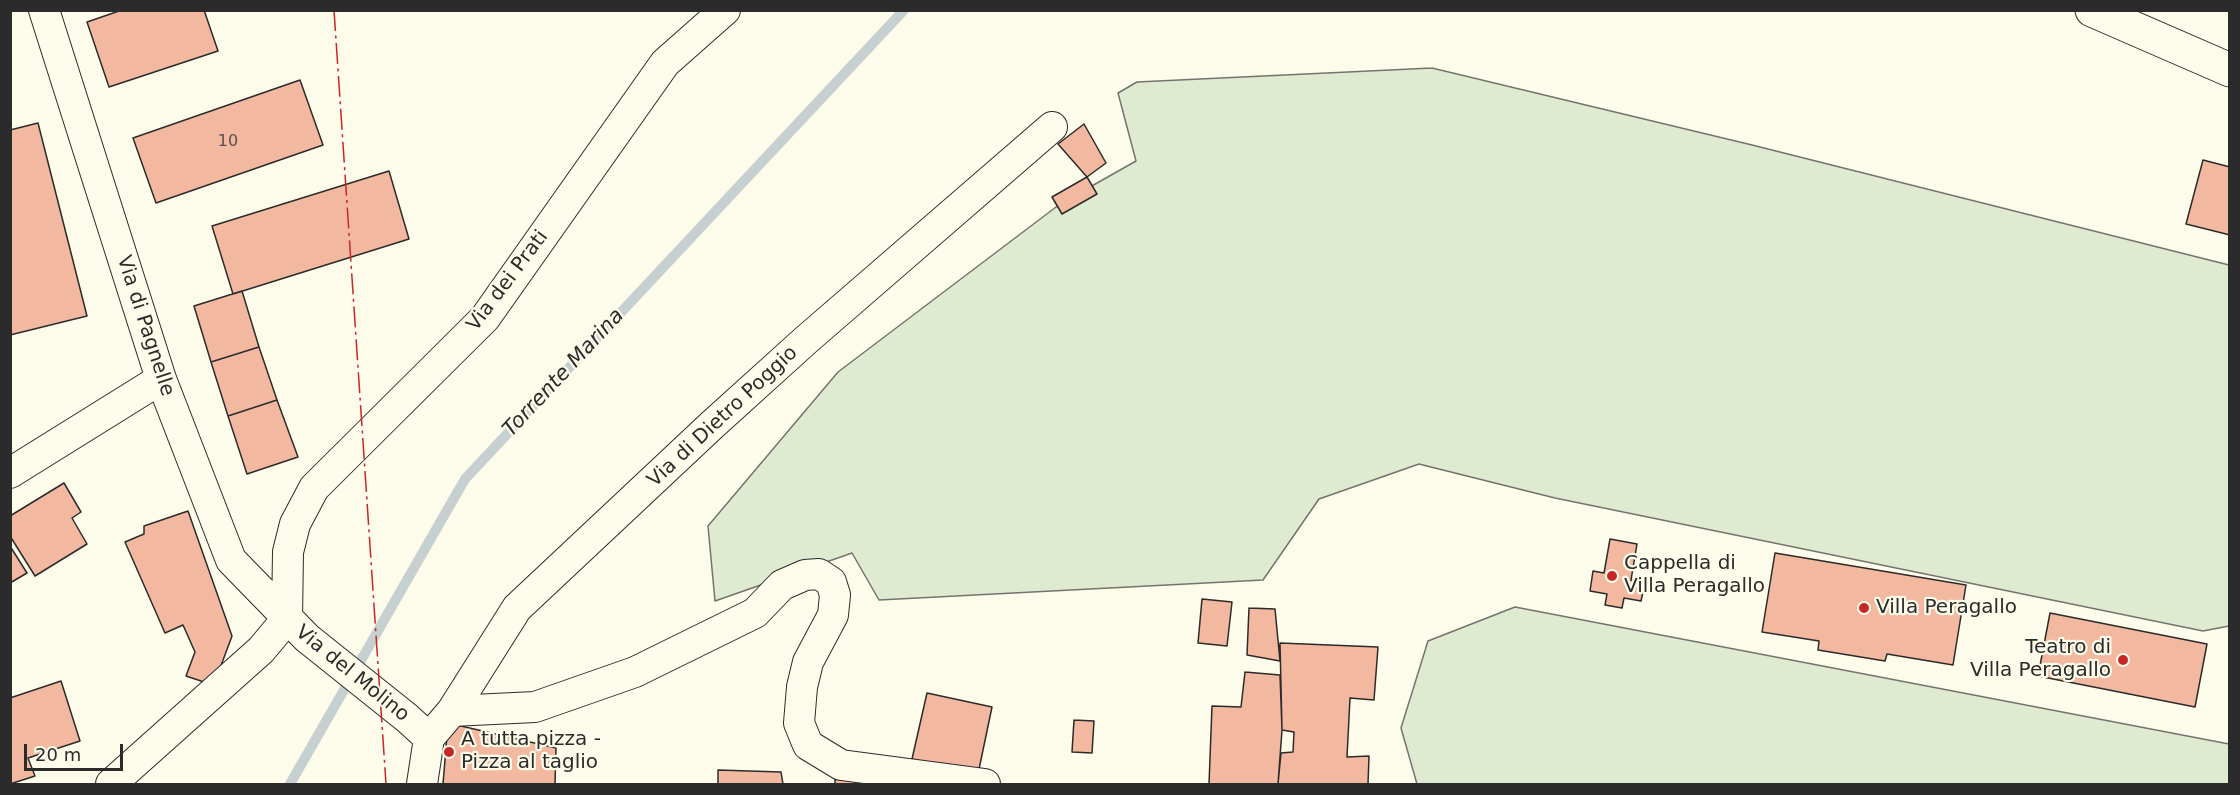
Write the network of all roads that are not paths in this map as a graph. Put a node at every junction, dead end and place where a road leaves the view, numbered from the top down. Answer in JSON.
{"nodes":[{"id":1,"x":44,"y":10,"type":"edge"},
{"id":2,"x":725,"y":10,"type":"edge"},
{"id":3,"x":2092,"y":10,"type":"edge"},
{"id":4,"x":2229,"y":70,"type":"edge"},
{"id":5,"x":1052,"y":127,"type":"dead end"},
{"id":6,"x":161,"y":379,"type":"junction"},
{"id":7,"x":10,"y":473,"type":"edge"},
{"id":8,"x":297,"y":629,"type":"junction"},
{"id":9,"x":452,"y":711,"type":"junction"},
{"id":10,"x":429,"y":738,"type":"junction"},
{"id":11,"x":111,"y":784,"type":"edge"},
{"id":12,"x":422,"y":784,"type":"edge"},
{"id":13,"x":985,"y":784,"type":"edge"}],
"edges":[{"from":1,"to":6,"type":"street","name":"Via di Pagnelle"},
{"from":2,"to":8,"type":"street","name":"Via dei Prati"},
{"from":3,"to":4,"type":"main road"},
{"from":5,"to":9,"type":"street","name":"Via di Dietro Poggio"},
{"from":6,"to":7,"type":"street"},
{"from":6,"to":8,"type":"street","name":"Via di Pagnelle"},
{"from":8,"to":10,"type":"street","name":"Via del Molino"},
{"from":8,"to":11,"type":"street","name":"Via del Molino"},
{"from":9,"to":10,"type":"street","name":"Via di Dietro Poggio"},
{"from":9,"to":13,"type":"street"},
{"from":10,"to":12,"type":"street"}]}
